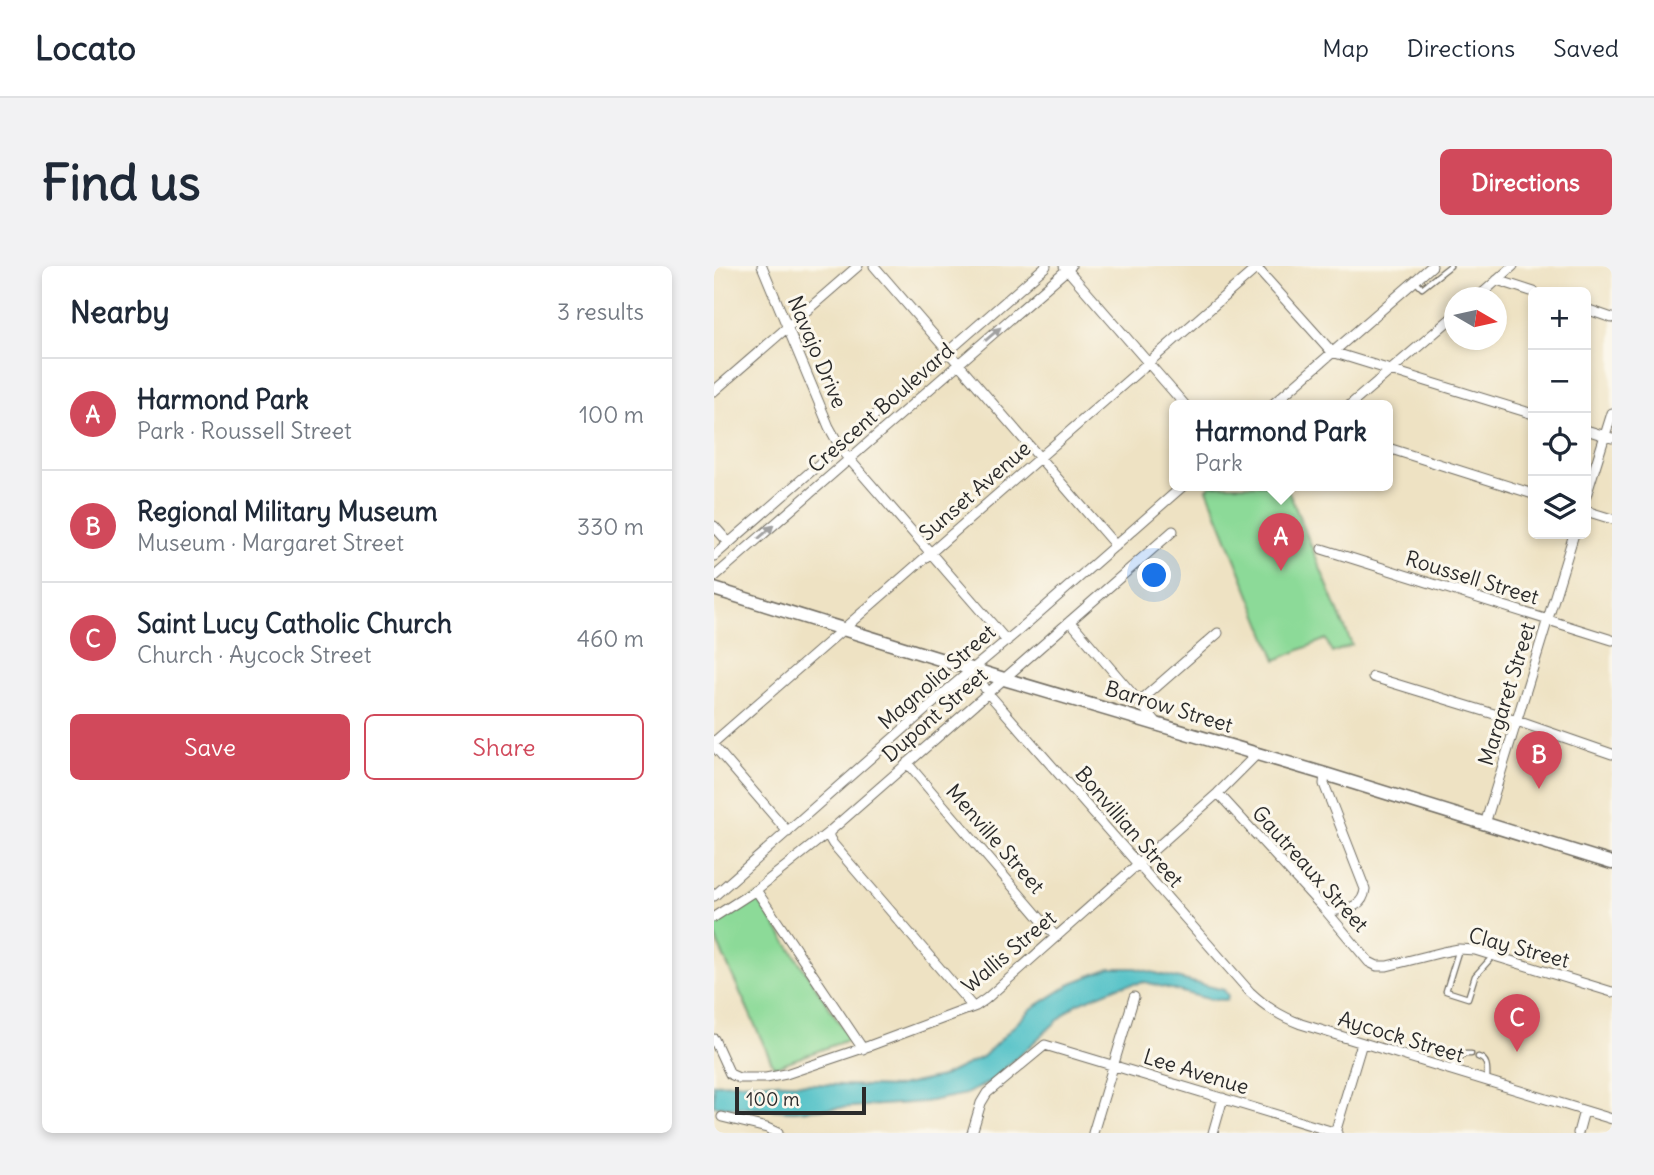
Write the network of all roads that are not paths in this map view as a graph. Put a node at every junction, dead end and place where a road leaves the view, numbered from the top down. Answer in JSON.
{"nodes":[{"id":1,"x":762,"y":266,"type":"edge"},
{"id":2,"x":858,"y":266,"type":"edge"},
{"id":3,"x":874,"y":266,"type":"edge"},
{"id":4,"x":1046,"y":266,"type":"edge"},
{"id":5,"x":1433,"y":266,"type":"edge"},
{"id":6,"x":1450,"y":266,"type":"edge"},
{"id":7,"x":1513,"y":266,"type":"edge"},
{"id":8,"x":1067,"y":267,"type":"edge"},
{"id":9,"x":1257,"y":267,"type":"edge"},
{"id":10,"x":1497,"y":280,"type":"junction"},
{"id":11,"x":1415,"y":281,"type":"junction"},
{"id":12,"x":1489,"y":287,"type":"edge"},
{"id":13,"x":1528,"y":290,"type":"edge"},
{"id":14,"x":1591,"y":311,"type":"edge"},
{"id":15,"x":1612,"y":318,"type":"edge"},
{"id":16,"x":1444,"y":325,"type":"edge"},
{"id":17,"x":787,"y":327,"type":"junction"},
{"id":18,"x":948,"y":352,"type":"junction"},
{"id":19,"x":1332,"y":352,"type":"junction"},
{"id":20,"x":1148,"y":363,"type":"junction"},
{"id":21,"x":959,"y":364,"type":"junction"},
{"id":22,"x":1392,"y":370,"type":"junction"},
{"id":23,"x":714,"y":391,"type":"edge"},
{"id":24,"x":1181,"y":400,"type":"edge"},
{"id":25,"x":1278,"y":400,"type":"edge"},
{"id":26,"x":1356,"y":400,"type":"edge"},
{"id":27,"x":1530,"y":413,"type":"edge"},
{"id":28,"x":1612,"y":413,"type":"edge"},
{"id":29,"x":1591,"y":432,"type":"edge"},
{"id":30,"x":1608,"y":437,"type":"edge"},
{"id":31,"x":839,"y":446,"type":"junction"},
{"id":32,"x":1393,"y":450,"type":"edge"},
{"id":33,"x":1040,"y":457,"type":"junction"},
{"id":34,"x":849,"y":459,"type":"junction"},
{"id":35,"x":1591,"y":483,"type":"edge"},
{"id":36,"x":1177,"y":491,"type":"edge"},
{"id":37,"x":1528,"y":493,"type":"edge"},
{"id":38,"x":1591,"y":513,"type":"edge"},
{"id":39,"x":1612,"y":519,"type":"edge"},
{"id":40,"x":714,"y":526,"type":"edge"},
{"id":41,"x":1173,"y":531,"type":"dead end"},
{"id":42,"x":1572,"y":539,"type":"edge"},
{"id":43,"x":729,"y":543,"type":"junction"},
{"id":44,"x":1116,"y":546,"type":"junction"},
{"id":45,"x":1322,"y":549,"type":"dead end"},
{"id":46,"x":930,"y":553,"type":"junction"},
{"id":47,"x":714,"y":556,"type":"edge"},
{"id":48,"x":714,"y":577,"type":"edge"},
{"id":49,"x":714,"y":589,"type":"edge"},
{"id":50,"x":1547,"y":620,"type":"junction"},
{"id":51,"x":1070,"y":621,"type":"junction"},
{"id":52,"x":843,"y":629,"type":"junction"},
{"id":53,"x":1218,"y":633,"type":"dead end"},
{"id":54,"x":1612,"y":640,"type":"edge"},
{"id":55,"x":1007,"y":641,"type":"junction"},
{"id":56,"x":973,"y":669,"type":"junction"},
{"id":57,"x":1373,"y":677,"type":"dead end"},
{"id":58,"x":1004,"y":679,"type":"junction"},
{"id":59,"x":988,"y":692,"type":"junction"},
{"id":60,"x":1139,"y":702,"type":"junction"},
{"id":61,"x":1517,"y":721,"type":"junction"},
{"id":62,"x":1158,"y":724,"type":"junction"},
{"id":63,"x":714,"y":744,"type":"edge"},
{"id":64,"x":1257,"y":754,"type":"junction"},
{"id":65,"x":1612,"y":754,"type":"edge"},
{"id":66,"x":907,"y":763,"type":"junction"},
{"id":67,"x":1325,"y":774,"type":"junction"},
{"id":68,"x":1219,"y":793,"type":"junction"},
{"id":69,"x":1485,"y":824,"type":"junction"},
{"id":70,"x":788,"y":832,"type":"junction"},
{"id":71,"x":829,"y":832,"type":"junction"},
{"id":72,"x":1612,"y":863,"type":"edge"},
{"id":73,"x":1138,"y":865,"type":"junction"},
{"id":74,"x":756,"y":890,"type":"junction"},
{"id":75,"x":714,"y":896,"type":"edge"},
{"id":76,"x":1327,"y":912,"type":"junction"},
{"id":77,"x":714,"y":917,"type":"edge"},
{"id":78,"x":1056,"y":937,"type":"junction"},
{"id":79,"x":1459,"y":949,"type":"junction"},
{"id":80,"x":1493,"y":956,"type":"junction"},
{"id":81,"x":1377,"y":967,"type":"joint"},
{"id":82,"x":1612,"y":992,"type":"edge"},
{"id":83,"x":1134,"y":997,"type":"dead end"},
{"id":84,"x":1263,"y":1005,"type":"joint"},
{"id":85,"x":973,"y":1007,"type":"junction"},
{"id":86,"x":714,"y":1039,"type":"edge"},
{"id":87,"x":1362,"y":1043,"type":"junction"},
{"id":88,"x":863,"y":1049,"type":"junction"},
{"id":89,"x":1471,"y":1054,"type":"dead end"},
{"id":90,"x":1478,"y":1057,"type":"dead end"},
{"id":91,"x":1113,"y":1066,"type":"junction"},
{"id":92,"x":1449,"y":1070,"type":"junction"},
{"id":93,"x":1487,"y":1081,"type":"junction"},
{"id":94,"x":1223,"y":1098,"type":"junction"},
{"id":95,"x":1584,"y":1111,"type":"junction"},
{"id":96,"x":722,"y":1116,"type":"dead end"},
{"id":97,"x":1612,"y":1119,"type":"edge"},
{"id":98,"x":778,"y":1133,"type":"edge"},
{"id":99,"x":972,"y":1133,"type":"edge"},
{"id":100,"x":1093,"y":1133,"type":"edge"},
{"id":101,"x":1213,"y":1133,"type":"edge"},
{"id":102,"x":1336,"y":1133,"type":"edge"},
{"id":103,"x":1578,"y":1133,"type":"edge"}],
"edges":[{"from":1,"to":17,"type":"street","name":"Navajo Drive"},
{"from":2,"to":17,"type":"street"},
{"from":3,"to":18,"type":"street"},
{"from":4,"to":18,"type":"street","name":"Crescent Boulevard"},
{"from":5,"to":11,"type":"street"},
{"from":6,"to":11,"type":"lane"},
{"from":7,"to":10,"type":"street"},
{"from":8,"to":20,"type":"street"},
{"from":21,"to":8,"type":"street","name":"Crescent Boulevard","one_way":true},
{"from":9,"to":19,"type":"street"},
{"from":9,"to":20,"type":"street","name":"Sunset Avenue"},
{"from":10,"to":12,"type":"street"},
{"from":10,"to":13,"type":"street"},
{"from":11,"to":19,"type":"street"},
{"from":14,"to":15,"type":"street"},
{"from":16,"to":22,"type":"street"},
{"from":17,"to":23,"type":"street"},
{"from":17,"to":31,"type":"street","name":"Navajo Drive"},
{"from":18,"to":21,"type":"street"},
{"from":18,"to":31,"type":"street","name":"Crescent Boulevard"},
{"from":19,"to":22,"type":"street"},
{"from":19,"to":25,"type":"street"},
{"from":20,"to":24,"type":"street"},
{"from":20,"to":33,"type":"street","name":"Sunset Avenue"},
{"from":21,"to":33,"type":"street"},
{"from":21,"to":34,"type":"street","name":"Crescent Boulevard"},
{"from":22,"to":26,"type":"street"},
{"from":22,"to":27,"type":"street"},
{"from":28,"to":30,"type":"street"},
{"from":29,"to":30,"type":"street"},
{"from":30,"to":35,"type":"street"},
{"from":31,"to":34,"type":"street","name":"Navajo Drive"},
{"from":31,"to":43,"type":"street","name":"Crescent Boulevard"},
{"from":32,"to":37,"type":"street"},
{"from":33,"to":44,"type":"street"},
{"from":33,"to":46,"type":"street","name":"Sunset Avenue"},
{"from":34,"to":46,"type":"street","name":"Navajo Drive"},
{"from":48,"to":34,"type":"street","name":"Crescent Boulevard","one_way":true},
{"from":36,"to":44,"type":"street","name":"Magnolia Street"},
{"from":38,"to":39,"type":"street"},
{"from":40,"to":43,"type":"street"},
{"from":41,"to":51,"type":"street","name":"Dupont Street"},
{"from":42,"to":50,"type":"street","name":"Margaret Street"},
{"from":43,"to":47,"type":"street","name":"Crescent Boulevard"},
{"from":44,"to":55,"type":"street","name":"Magnolia Street"},
{"from":45,"to":50,"type":"street","name":"Roussell Street"},
{"from":46,"to":52,"type":"street","name":"Sunset Avenue"},
{"from":46,"to":55,"type":"street","name":"Navajo Drive"},
{"from":49,"to":52,"type":"main road","name":"Barrow Street"},
{"from":50,"to":54,"type":"street","name":"Roussell Street"},
{"from":50,"to":61,"type":"street","name":"Margaret Street"},
{"from":51,"to":58,"type":"street","name":"Dupont Street"},
{"from":51,"to":60,"type":"street"},
{"from":52,"to":56,"type":"main road","name":"Barrow Street"},
{"from":52,"to":63,"type":"street","name":"Sunset Avenue"},
{"from":53,"to":60,"type":"street"},
{"from":55,"to":56,"type":"street","name":"Magnolia Street"},
{"from":56,"to":58,"type":"main road","name":"Barrow Street"},
{"from":56,"to":59,"type":"street","name":"Bonvillian Street"},
{"from":56,"to":70,"type":"street","name":"Magnolia Street"},
{"from":57,"to":61,"type":"street"},
{"from":58,"to":59,"type":"street","name":"Dupont Street"},
{"from":58,"to":62,"type":"main road","name":"Barrow Street"},
{"from":59,"to":66,"type":"street","name":"Dupont Street"},
{"from":59,"to":73,"type":"street","name":"Bonvillian Street"},
{"from":60,"to":62,"type":"street"},
{"from":61,"to":65,"type":"street"},
{"from":61,"to":69,"type":"street","name":"Margaret Street"},
{"from":62,"to":64,"type":"main road","name":"Barrow Street"},
{"from":63,"to":70,"type":"street"},
{"from":64,"to":67,"type":"main road","name":"Barrow Street"},
{"from":64,"to":68,"type":"street","name":"Wallis Street"},
{"from":66,"to":71,"type":"street","name":"Dupont Street"},
{"from":66,"to":78,"type":"street","name":"Menville Street"},
{"from":67,"to":69,"type":"main road","name":"Barrow Street"},
{"from":67,"to":76,"type":"street"},
{"from":68,"to":73,"type":"street","name":"Wallis Street"},
{"from":68,"to":76,"type":"street","name":"Gautreaux Street"},
{"from":69,"to":72,"type":"main road","name":"Barrow Street"},
{"from":70,"to":75,"type":"street","name":"Magnolia Street"},
{"from":71,"to":74,"type":"street","name":"Dupont Street"},
{"from":71,"to":85,"type":"street"},
{"from":73,"to":78,"type":"street","name":"Wallis Street"},
{"from":73,"to":84,"type":"street","name":"Bonvillian Street"},
{"from":74,"to":77,"type":"street","name":"Dupont Street"},
{"from":74,"to":88,"type":"street"},
{"from":76,"to":81,"type":"street","name":"Gautreaux Street"},
{"from":78,"to":85,"type":"street","name":"Wallis Street"},
{"from":79,"to":80,"type":"street","name":"Clay Street"},
{"from":79,"to":80,"type":"lane"},
{"from":79,"to":81,"type":"street","name":"Clay Street"},
{"from":80,"to":82,"type":"street","name":"Clay Street"},
{"from":83,"to":91,"type":"street"},
{"from":84,"to":87,"type":"street","name":"Aycock Street"},
{"from":85,"to":88,"type":"street","name":"Wallis Street"},
{"from":86,"to":88,"type":"street","name":"Wallis Street"},
{"from":87,"to":92,"type":"street","name":"Aycock Street"},
{"from":87,"to":102,"type":"street"},
{"from":89,"to":92,"type":"lane"},
{"from":90,"to":93,"type":"lane"},
{"from":91,"to":94,"type":"street","name":"Lee Avenue"},
{"from":91,"to":99,"type":"street","name":"Lee Avenue"},
{"from":91,"to":100,"type":"street"},
{"from":92,"to":93,"type":"street","name":"Aycock Street"},
{"from":93,"to":95,"type":"street","name":"Aycock Street"},
{"from":94,"to":101,"type":"street"},
{"from":94,"to":102,"type":"street","name":"Lee Avenue"},
{"from":95,"to":97,"type":"street","name":"Aycock Street"},
{"from":95,"to":103,"type":"street"},
{"from":96,"to":98,"type":"street"}]}
